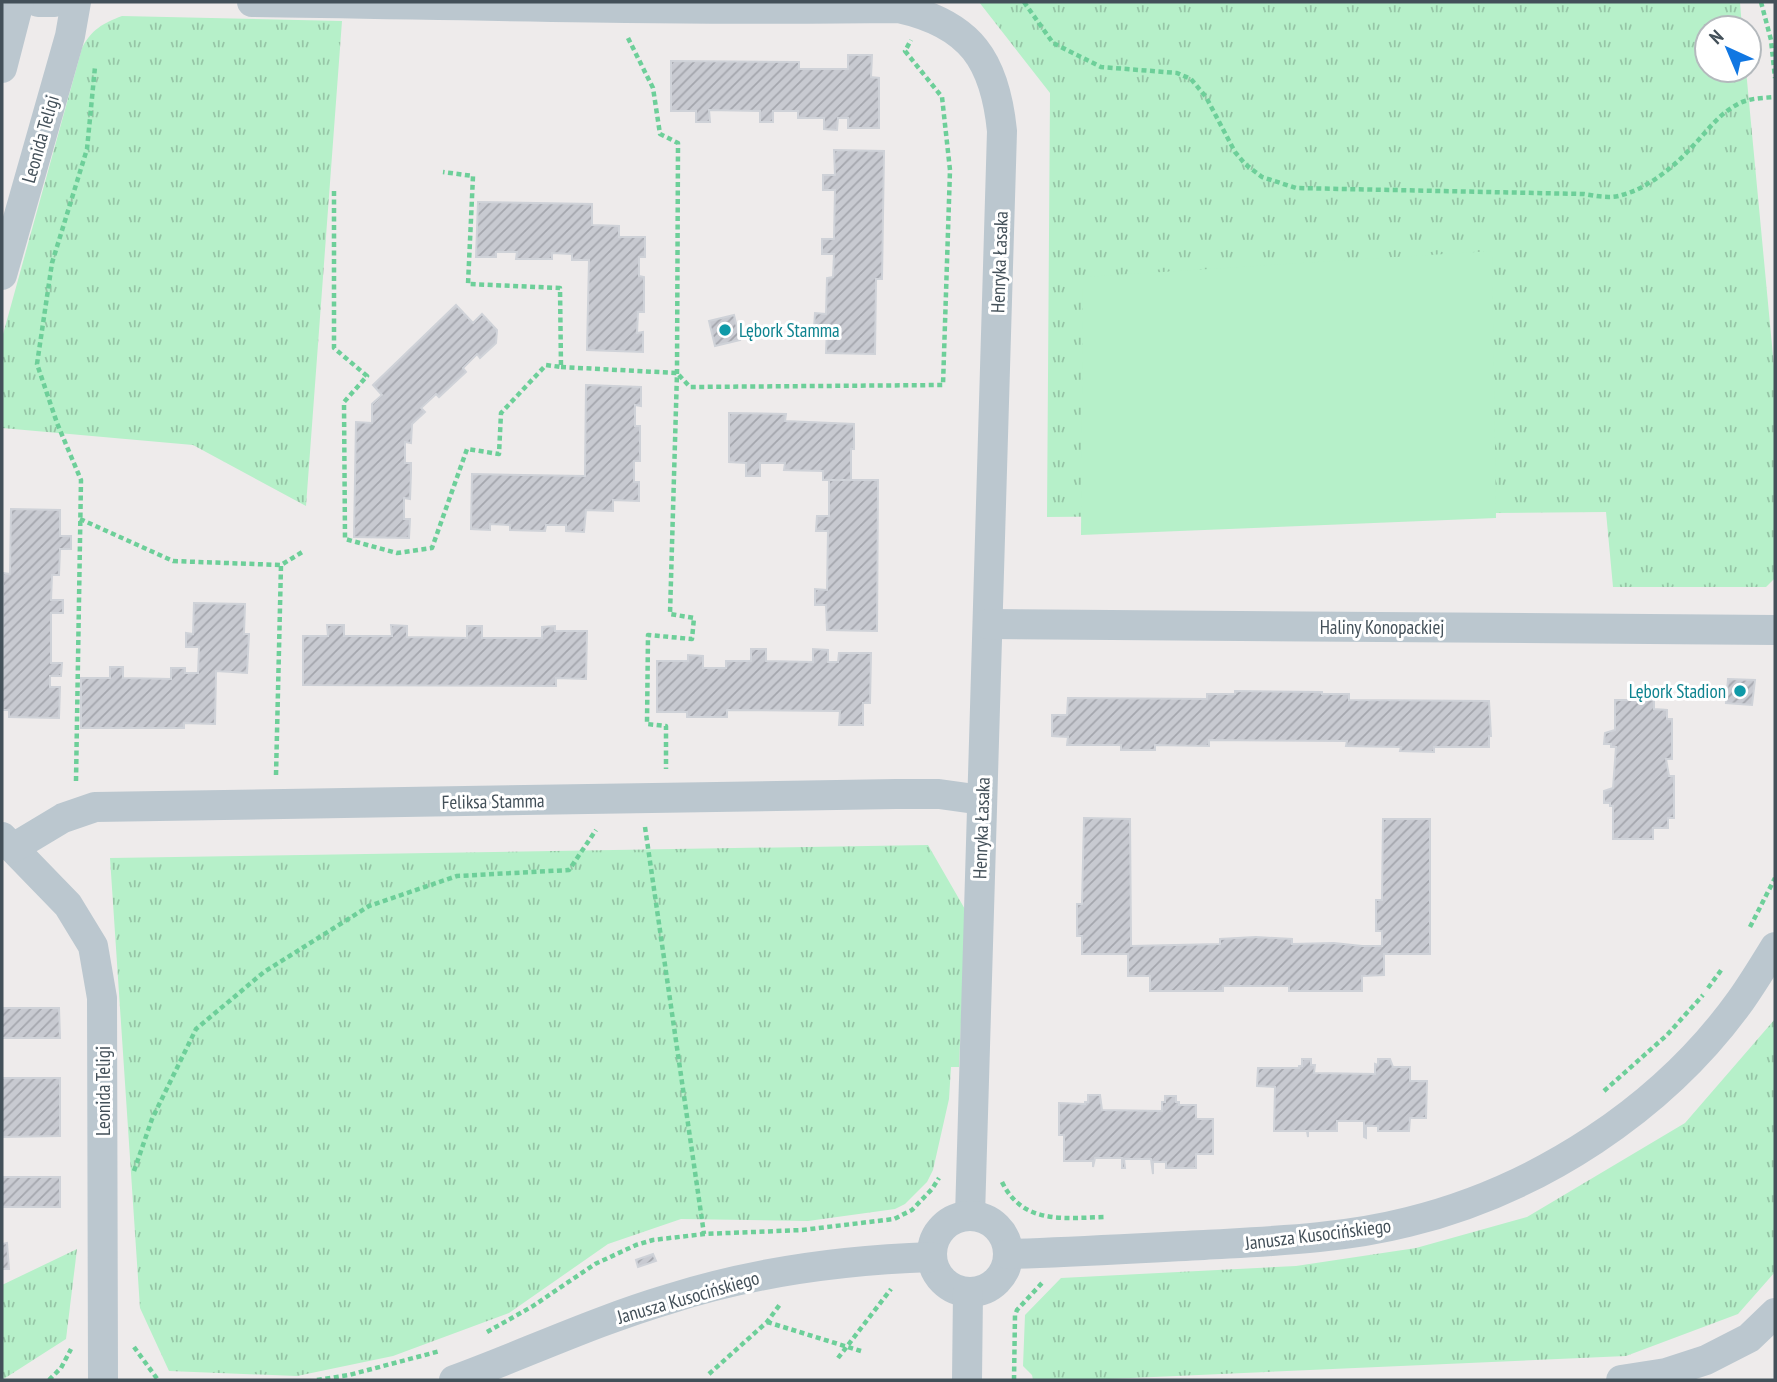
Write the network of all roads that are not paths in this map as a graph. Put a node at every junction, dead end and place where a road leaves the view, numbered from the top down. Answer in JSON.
{"nodes":[{"id":1,"x":19,"y":2,"type":"edge"},
{"id":2,"x":38,"y":2,"type":"edge"},
{"id":3,"x":55,"y":2,"type":"edge"},
{"id":4,"x":76,"y":2,"type":"edge"},
{"id":5,"x":252,"y":2,"type":"edge"},
{"id":6,"x":925,"y":8,"type":"edge"},
{"id":7,"x":2,"y":68,"type":"edge"},
{"id":8,"x":2,"y":275,"type":"edge"},
{"id":9,"x":988,"y":624,"type":"junction"},
{"id":10,"x":1775,"y":630,"type":"edge"},
{"id":11,"x":982,"y":800,"type":"junction"},
{"id":12,"x":8,"y":843,"type":"edge"},
{"id":13,"x":1775,"y":947,"type":"edge"},
{"id":14,"x":970,"y":1216,"type":"junction"},
{"id":15,"x":1008,"y":1254,"type":"junction"},
{"id":16,"x":932,"y":1257,"type":"junction"},
{"id":17,"x":968,"y":1292,"type":"junction"},
{"id":18,"x":1775,"y":1313,"type":"edge"},
{"id":19,"x":103,"y":1380,"type":"edge"},
{"id":20,"x":454,"y":1380,"type":"edge"},
{"id":21,"x":967,"y":1380,"type":"edge"},
{"id":22,"x":1621,"y":1380,"type":"edge"}],
"edges":[{"from":1,"to":7,"type":"street"},
{"from":2,"to":3,"type":"street"},
{"from":4,"to":8,"type":"street","name":"Leonida Teligi"},
{"from":5,"to":6,"type":"street","name":"Henryka Łasaka"},
{"from":6,"to":9,"type":"street","name":"Henryka Łasaka"},
{"from":9,"to":10,"type":"street","name":"Haliny Konopackiej"},
{"from":9,"to":11,"type":"street","name":"Henryka Łasaka"},
{"from":11,"to":12,"type":"street","name":"Feliksa Stamma"},
{"from":11,"to":14,"type":"street","name":"Henryka Łasaka"},
{"from":12,"to":19,"type":"street","name":"Leonida Teligi"},
{"from":13,"to":15,"type":"street","name":"Janusza Kusocińskiego"},
{"from":14,"to":15,"type":"street"},
{"from":14,"to":16,"type":"street"},
{"from":15,"to":17,"type":"street"},
{"from":16,"to":17,"type":"street"},
{"from":16,"to":20,"type":"street","name":"Janusza Kusocińskiego"},
{"from":17,"to":21,"type":"street"},
{"from":18,"to":22,"type":"street"}]}
